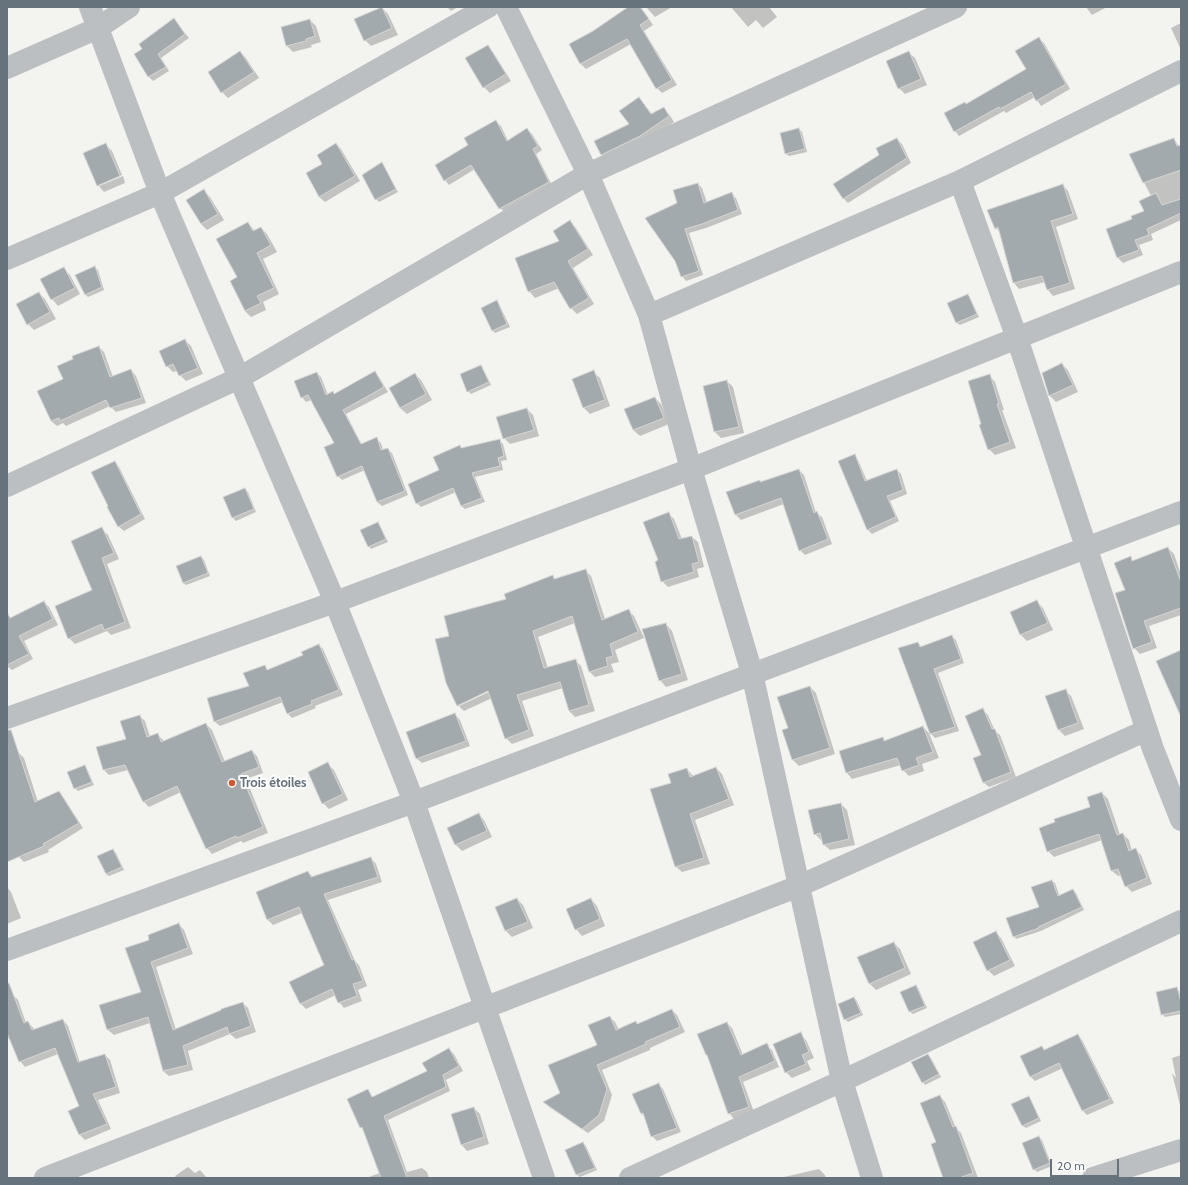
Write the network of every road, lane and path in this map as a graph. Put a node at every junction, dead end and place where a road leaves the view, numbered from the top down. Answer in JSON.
{"nodes":[{"id":1,"x":90,"y":7,"type":"edge"},
{"id":2,"x":129,"y":7,"type":"edge"},
{"id":3,"x":488,"y":7,"type":"edge"},
{"id":4,"x":506,"y":7,"type":"edge"},
{"id":5,"x":956,"y":7,"type":"edge"},
{"id":6,"x":98,"y":28,"type":"junction"},
{"id":7,"x":7,"y":68,"type":"edge"},
{"id":8,"x":1181,"y":71,"type":"edge"},
{"id":9,"x":588,"y":174,"type":"junction"},
{"id":10,"x":960,"y":181,"type":"junction"},
{"id":11,"x":160,"y":192,"type":"junction"},
{"id":12,"x":7,"y":259,"type":"edge"},
{"id":13,"x":1181,"y":272,"type":"edge"},
{"id":14,"x":649,"y":315,"type":"junction"},
{"id":15,"x":1017,"y":338,"type":"junction"},
{"id":16,"x":239,"y":378,"type":"junction"},
{"id":17,"x":691,"y":469,"type":"junction"},
{"id":18,"x":7,"y":486,"type":"edge"},
{"id":19,"x":1181,"y":512,"type":"edge"},
{"id":20,"x":1085,"y":547,"type":"junction"},
{"id":21,"x":335,"y":602,"type":"junction"},
{"id":22,"x":752,"y":673,"type":"junction"},
{"id":23,"x":7,"y":718,"type":"edge"},
{"id":24,"x":1147,"y":730,"type":"junction"},
{"id":25,"x":414,"y":802,"type":"junction"},
{"id":26,"x":1181,"y":820,"type":"edge"},
{"id":27,"x":799,"y":886,"type":"junction"},
{"id":28,"x":1181,"y":921,"type":"edge"},
{"id":29,"x":7,"y":950,"type":"edge"},
{"id":30,"x":485,"y":1008,"type":"junction"},
{"id":31,"x":842,"y":1081,"type":"junction"},
{"id":32,"x":1181,"y":1150,"type":"edge"},
{"id":33,"x":84,"y":1171,"type":"edge"},
{"id":34,"x":45,"y":1178,"type":"edge"},
{"id":35,"x":544,"y":1178,"type":"edge"},
{"id":36,"x":630,"y":1178,"type":"edge"},
{"id":37,"x":872,"y":1178,"type":"edge"},
{"id":38,"x":1093,"y":1178,"type":"edge"}],
"edges":[{"from":1,"to":6,"type":"street"},
{"from":2,"to":6,"type":"street"},
{"from":3,"to":11,"type":"street"},
{"from":4,"to":9,"type":"street"},
{"from":5,"to":9,"type":"street"},
{"from":6,"to":7,"type":"street"},
{"from":6,"to":11,"type":"street"},
{"from":8,"to":10,"type":"street"},
{"from":9,"to":14,"type":"street"},
{"from":9,"to":16,"type":"street"},
{"from":10,"to":14,"type":"street"},
{"from":10,"to":15,"type":"street"},
{"from":11,"to":12,"type":"street"},
{"from":11,"to":16,"type":"street"},
{"from":13,"to":15,"type":"street"},
{"from":14,"to":17,"type":"street"},
{"from":15,"to":17,"type":"street"},
{"from":15,"to":20,"type":"street"},
{"from":16,"to":18,"type":"street"},
{"from":16,"to":21,"type":"street"},
{"from":17,"to":21,"type":"street"},
{"from":17,"to":22,"type":"street"},
{"from":19,"to":20,"type":"street"},
{"from":20,"to":22,"type":"street"},
{"from":20,"to":24,"type":"street"},
{"from":21,"to":23,"type":"street"},
{"from":21,"to":25,"type":"street"},
{"from":22,"to":25,"type":"street"},
{"from":22,"to":27,"type":"street"},
{"from":24,"to":26,"type":"street"},
{"from":24,"to":27,"type":"street"},
{"from":25,"to":29,"type":"street"},
{"from":25,"to":30,"type":"street"},
{"from":27,"to":30,"type":"street"},
{"from":27,"to":31,"type":"street"},
{"from":28,"to":31,"type":"street"},
{"from":30,"to":33,"type":"street"},
{"from":30,"to":35,"type":"street"},
{"from":31,"to":36,"type":"street"},
{"from":31,"to":37,"type":"street"},
{"from":32,"to":38,"type":"street"},
{"from":33,"to":34,"type":"street"}]}
